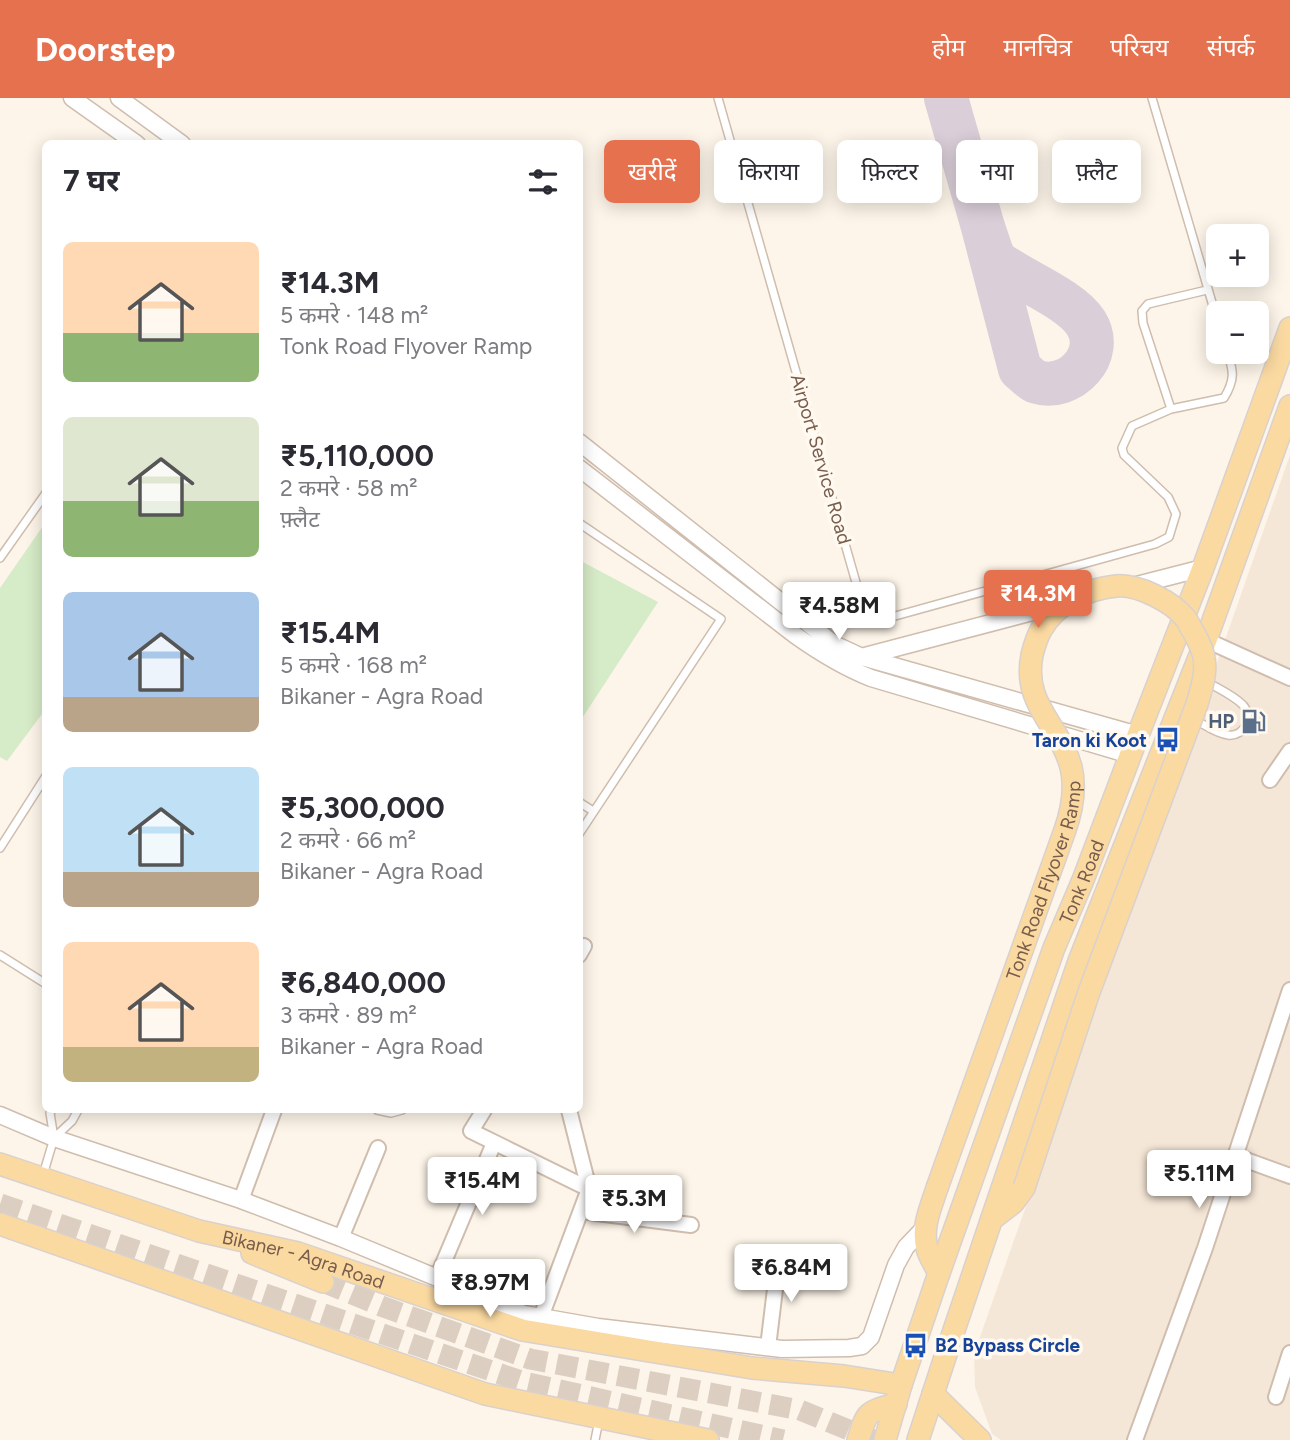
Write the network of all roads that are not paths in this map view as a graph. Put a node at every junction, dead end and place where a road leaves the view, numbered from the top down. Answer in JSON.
{"nodes":[{"id":1,"x":72,"y":98,"type":"edge"},
{"id":2,"x":119,"y":98,"type":"edge"},
{"id":3,"x":718,"y":98,"type":"edge"},
{"id":4,"x":1152,"y":98,"type":"edge"},
{"id":5,"x":131,"y":140,"type":"edge"},
{"id":6,"x":177,"y":140,"type":"edge"},
{"id":7,"x":1207,"y":290,"type":"junction"},
{"id":8,"x":1211,"y":301,"type":"edge"},
{"id":9,"x":1290,"y":328,"type":"edge"},
{"id":10,"x":1231,"y":364,"type":"edge"},
{"id":11,"x":1171,"y":409,"type":"junction"},
{"id":12,"x":1288,"y":416,"type":"edge"},
{"id":13,"x":583,"y":445,"type":"edge"},
{"id":14,"x":583,"y":470,"type":"edge"},
{"id":15,"x":42,"y":500,"type":"edge"},
{"id":16,"x":583,"y":526,"type":"edge"},
{"id":17,"x":0,"y":558,"type":"edge"},
{"id":18,"x":1203,"y":568,"type":"junction"},
{"id":19,"x":1206,"y":640,"type":"junction"},
{"id":20,"x":862,"y":657,"type":"junction"},
{"id":21,"x":1193,"y":673,"type":"junction"},
{"id":22,"x":1290,"y":678,"type":"edge"},
{"id":23,"x":1178,"y":711,"type":"junction"},
{"id":24,"x":1138,"y":734,"type":"junction"},
{"id":25,"x":1290,"y":751,"type":"edge"},
{"id":26,"x":1130,"y":755,"type":"junction"},
{"id":27,"x":1270,"y":780,"type":"dead end"},
{"id":28,"x":42,"y":782,"type":"edge"},
{"id":29,"x":583,"y":805,"type":"edge"},
{"id":30,"x":593,"y":811,"type":"junction"},
{"id":31,"x":583,"y":827,"type":"edge"},
{"id":32,"x":0,"y":848,"type":"edge"},
{"id":33,"x":0,"y":955,"type":"edge"},
{"id":34,"x":42,"y":981,"type":"edge"},
{"id":35,"x":1290,"y":990,"type":"edge"},
{"id":36,"x":50,"y":1113,"type":"edge"},
{"id":37,"x":76,"y":1113,"type":"edge"},
{"id":38,"x":273,"y":1113,"type":"edge"},
{"id":39,"x":482,"y":1113,"type":"edge"},
{"id":40,"x":570,"y":1113,"type":"edge"},
{"id":41,"x":0,"y":1115,"type":"edge"},
{"id":42,"x":54,"y":1138,"type":"junction"},
{"id":43,"x":494,"y":1143,"type":"junction"},
{"id":44,"x":378,"y":1148,"type":"dead end"},
{"id":45,"x":1235,"y":1156,"type":"junction"},
{"id":46,"x":0,"y":1164,"type":"edge"},
{"id":47,"x":1290,"y":1176,"type":"edge"},
{"id":48,"x":41,"y":1179,"type":"junction"},
{"id":49,"x":589,"y":1189,"type":"junction"},
{"id":50,"x":241,"y":1200,"type":"junction"},
{"id":51,"x":581,"y":1211,"type":"junction"},
{"id":52,"x":992,"y":1219,"type":"junction"},
{"id":53,"x":0,"y":1224,"type":"edge"},
{"id":54,"x":691,"y":1225,"type":"dead end"},
{"id":55,"x":926,"y":1226,"type":"junction"},
{"id":56,"x":199,"y":1231,"type":"junction"},
{"id":57,"x":341,"y":1238,"type":"junction"},
{"id":58,"x":779,"y":1256,"type":"dead end"},
{"id":59,"x":939,"y":1273,"type":"junction"},
{"id":60,"x":437,"y":1278,"type":"junction"},
{"id":61,"x":323,"y":1282,"type":"tunnel mouth"},
{"id":62,"x":541,"y":1317,"type":"junction"},
{"id":63,"x":768,"y":1347,"type":"junction"},
{"id":64,"x":1290,"y":1353,"type":"edge"},
{"id":65,"x":898,"y":1394,"type":"junction"},
{"id":66,"x":933,"y":1394,"type":"junction"},
{"id":67,"x":1276,"y":1397,"type":"dead end"},
{"id":68,"x":599,"y":1418,"type":"junction"},
{"id":69,"x":925,"y":1434,"type":"edge"},
{"id":70,"x":596,"y":1440,"type":"edge"},
{"id":71,"x":708,"y":1440,"type":"edge"},
{"id":72,"x":859,"y":1440,"type":"edge"},
{"id":73,"x":885,"y":1440,"type":"edge"},
{"id":74,"x":981,"y":1440,"type":"edge"},
{"id":75,"x":1135,"y":1440,"type":"edge"}],
"edges":[{"from":1,"to":5,"type":"street"},
{"from":2,"to":6,"type":"street"},
{"from":3,"to":11,"type":"lane","name":"Airport Service Road"},
{"from":4,"to":7,"type":"lane"},
{"from":7,"to":8,"type":"lane"},
{"from":7,"to":11,"type":"lane"},
{"from":9,"to":18,"type":"main road","name":"Tonk Road"},
{"from":10,"to":11,"type":"lane","name":"Airport Service Road"},
{"from":12,"to":19,"type":"main road","name":"Tonk Road"},
{"from":13,"to":20,"type":"street"},
{"from":14,"to":26,"type":"street"},
{"from":15,"to":17,"type":"lane"},
{"from":16,"to":30,"type":"lane"},
{"from":18,"to":20,"type":"street"},
{"from":18,"to":24,"type":"main road","name":"Tonk Road"},
{"from":19,"to":21,"type":"main road","name":"Tonk Road"},
{"from":19,"to":22,"type":"street"},
{"from":20,"to":24,"type":"street"},
{"from":21,"to":23,"type":"main road","name":"Tonk Road"},
{"from":21,"to":23,"type":"lane"},
{"from":23,"to":52,"type":"main road","name":"Tonk Road"},
{"from":24,"to":26,"type":"main road","name":"Tonk Road"},
{"from":25,"to":27,"type":"street"},
{"from":26,"to":59,"type":"main road","name":"Tonk Road"},
{"from":28,"to":32,"type":"lane"},
{"from":29,"to":30,"type":"lane"},
{"from":30,"to":31,"type":"lane"},
{"from":33,"to":34,"type":"lane"},
{"from":35,"to":45,"type":"street"},
{"from":36,"to":42,"type":"lane"},
{"from":37,"to":42,"type":"lane"},
{"from":38,"to":50,"type":"street"},
{"from":39,"to":43,"type":"street"},
{"from":40,"to":49,"type":"street"},
{"from":41,"to":42,"type":"street"},
{"from":42,"to":48,"type":"lane"},
{"from":42,"to":50,"type":"street"},
{"from":43,"to":49,"type":"street"},
{"from":43,"to":60,"type":"street"},
{"from":44,"to":57,"type":"street"},
{"from":45,"to":47,"type":"street"},
{"from":45,"to":75,"type":"street"},
{"from":46,"to":48,"type":"main road","name":"Bikaner - Agra Road"},
{"from":48,"to":56,"type":"main road","name":"Bikaner - Agra Road"},
{"from":49,"to":51,"type":"street"},
{"from":50,"to":57,"type":"street"},
{"from":51,"to":54,"type":"street"},
{"from":51,"to":62,"type":"street"},
{"from":52,"to":55,"type":"main road","name":"Tonk Road Flyover Ramp","bridge":true},
{"from":52,"to":66,"type":"main road","name":"Tonk Road"},
{"from":53,"to":68,"type":"main road"},
{"from":55,"to":59,"type":"main road","name":"Tonk Road Flyover Ramp"},
{"from":55,"to":63,"type":"street"},
{"from":56,"to":61,"type":"main road"},
{"from":56,"to":65,"type":"main road","name":"Bikaner - Agra Road"},
{"from":57,"to":60,"type":"street"},
{"from":58,"to":63,"type":"street"},
{"from":59,"to":65,"type":"main road","name":"Tonk Road"},
{"from":60,"to":62,"type":"street"},
{"from":62,"to":63,"type":"street"},
{"from":64,"to":67,"type":"street"},
{"from":65,"to":72,"type":"main road"},
{"from":65,"to":73,"type":"main road","name":"Tonk Road"},
{"from":66,"to":69,"type":"main road","name":"Tonk Road"},
{"from":66,"to":74,"type":"main road"},
{"from":68,"to":70,"type":"lane"},
{"from":68,"to":71,"type":"main road"}]}
